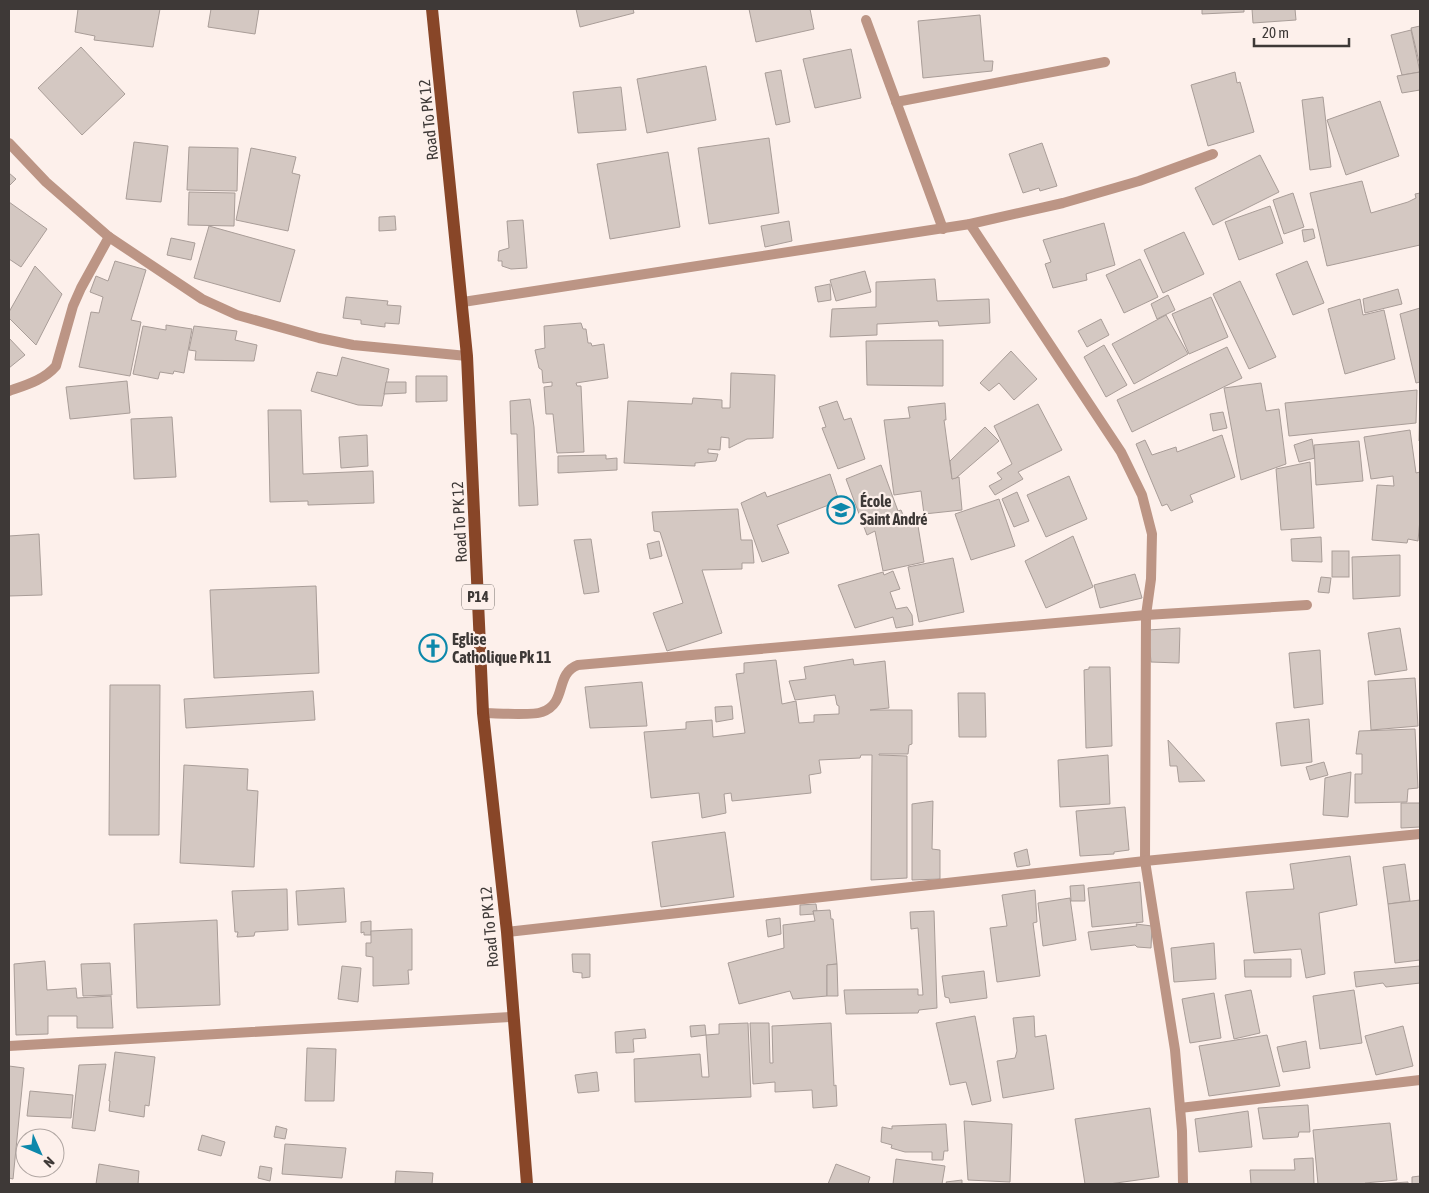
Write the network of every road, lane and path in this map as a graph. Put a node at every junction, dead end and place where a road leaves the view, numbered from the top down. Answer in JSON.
{"nodes":[{"id":1,"x":432,"y":9,"type":"edge"},
{"id":2,"x":866,"y":20,"type":"dead end"},
{"id":3,"x":1105,"y":62,"type":"dead end"},
{"id":4,"x":896,"y":102,"type":"junction"},
{"id":5,"x":9,"y":143,"type":"edge"},
{"id":6,"x":1213,"y":154,"type":"dead end"},
{"id":7,"x":970,"y":224,"type":"junction"},
{"id":8,"x":943,"y":229,"type":"junction"},
{"id":9,"x":109,"y":237,"type":"junction"},
{"id":10,"x":463,"y":302,"type":"junction"},
{"id":11,"x":467,"y":356,"type":"junction"},
{"id":12,"x":9,"y":392,"type":"edge"},
{"id":13,"x":1307,"y":605,"type":"dead end"},
{"id":14,"x":1146,"y":615,"type":"junction"},
{"id":15,"x":483,"y":712,"type":"junction"},
{"id":16,"x":1420,"y":834,"type":"edge"},
{"id":17,"x":1145,"y":862,"type":"junction"},
{"id":18,"x":507,"y":932,"type":"junction"},
{"id":19,"x":512,"y":1017,"type":"junction"},
{"id":20,"x":9,"y":1046,"type":"edge"},
{"id":21,"x":1420,"y":1080,"type":"edge"},
{"id":22,"x":1180,"y":1108,"type":"junction"},
{"id":23,"x":527,"y":1184,"type":"edge"},
{"id":24,"x":1183,"y":1184,"type":"edge"}],
"edges":[{"from":1,"to":10,"type":"main road","name":"Road To PK 12","number":"P14"},
{"from":2,"to":4,"type":"street"},
{"from":3,"to":4,"type":"street"},
{"from":4,"to":8,"type":"street"},
{"from":5,"to":9,"type":"street"},
{"from":6,"to":7,"type":"street"},
{"from":7,"to":8,"type":"street"},
{"from":7,"to":14,"type":"street"},
{"from":8,"to":10,"type":"street"},
{"from":9,"to":11,"type":"street"},
{"from":9,"to":12,"type":"street"},
{"from":10,"to":11,"type":"main road","name":"Road To PK 12","number":"P14"},
{"from":11,"to":15,"type":"main road","name":"Road To PK 12","number":"P14"},
{"from":13,"to":14,"type":"street"},
{"from":14,"to":15,"type":"street"},
{"from":14,"to":17,"type":"street"},
{"from":15,"to":18,"type":"main road","name":"Road To PK 12","number":"P14"},
{"from":16,"to":17,"type":"street"},
{"from":17,"to":18,"type":"street"},
{"from":17,"to":22,"type":"street"},
{"from":18,"to":19,"type":"main road","name":"Road To PK 12","number":"P14"},
{"from":19,"to":20,"type":"street"},
{"from":19,"to":23,"type":"main road","name":"Road To PK 12","number":"P14"},
{"from":21,"to":22,"type":"street"},
{"from":22,"to":24,"type":"street"}]}
